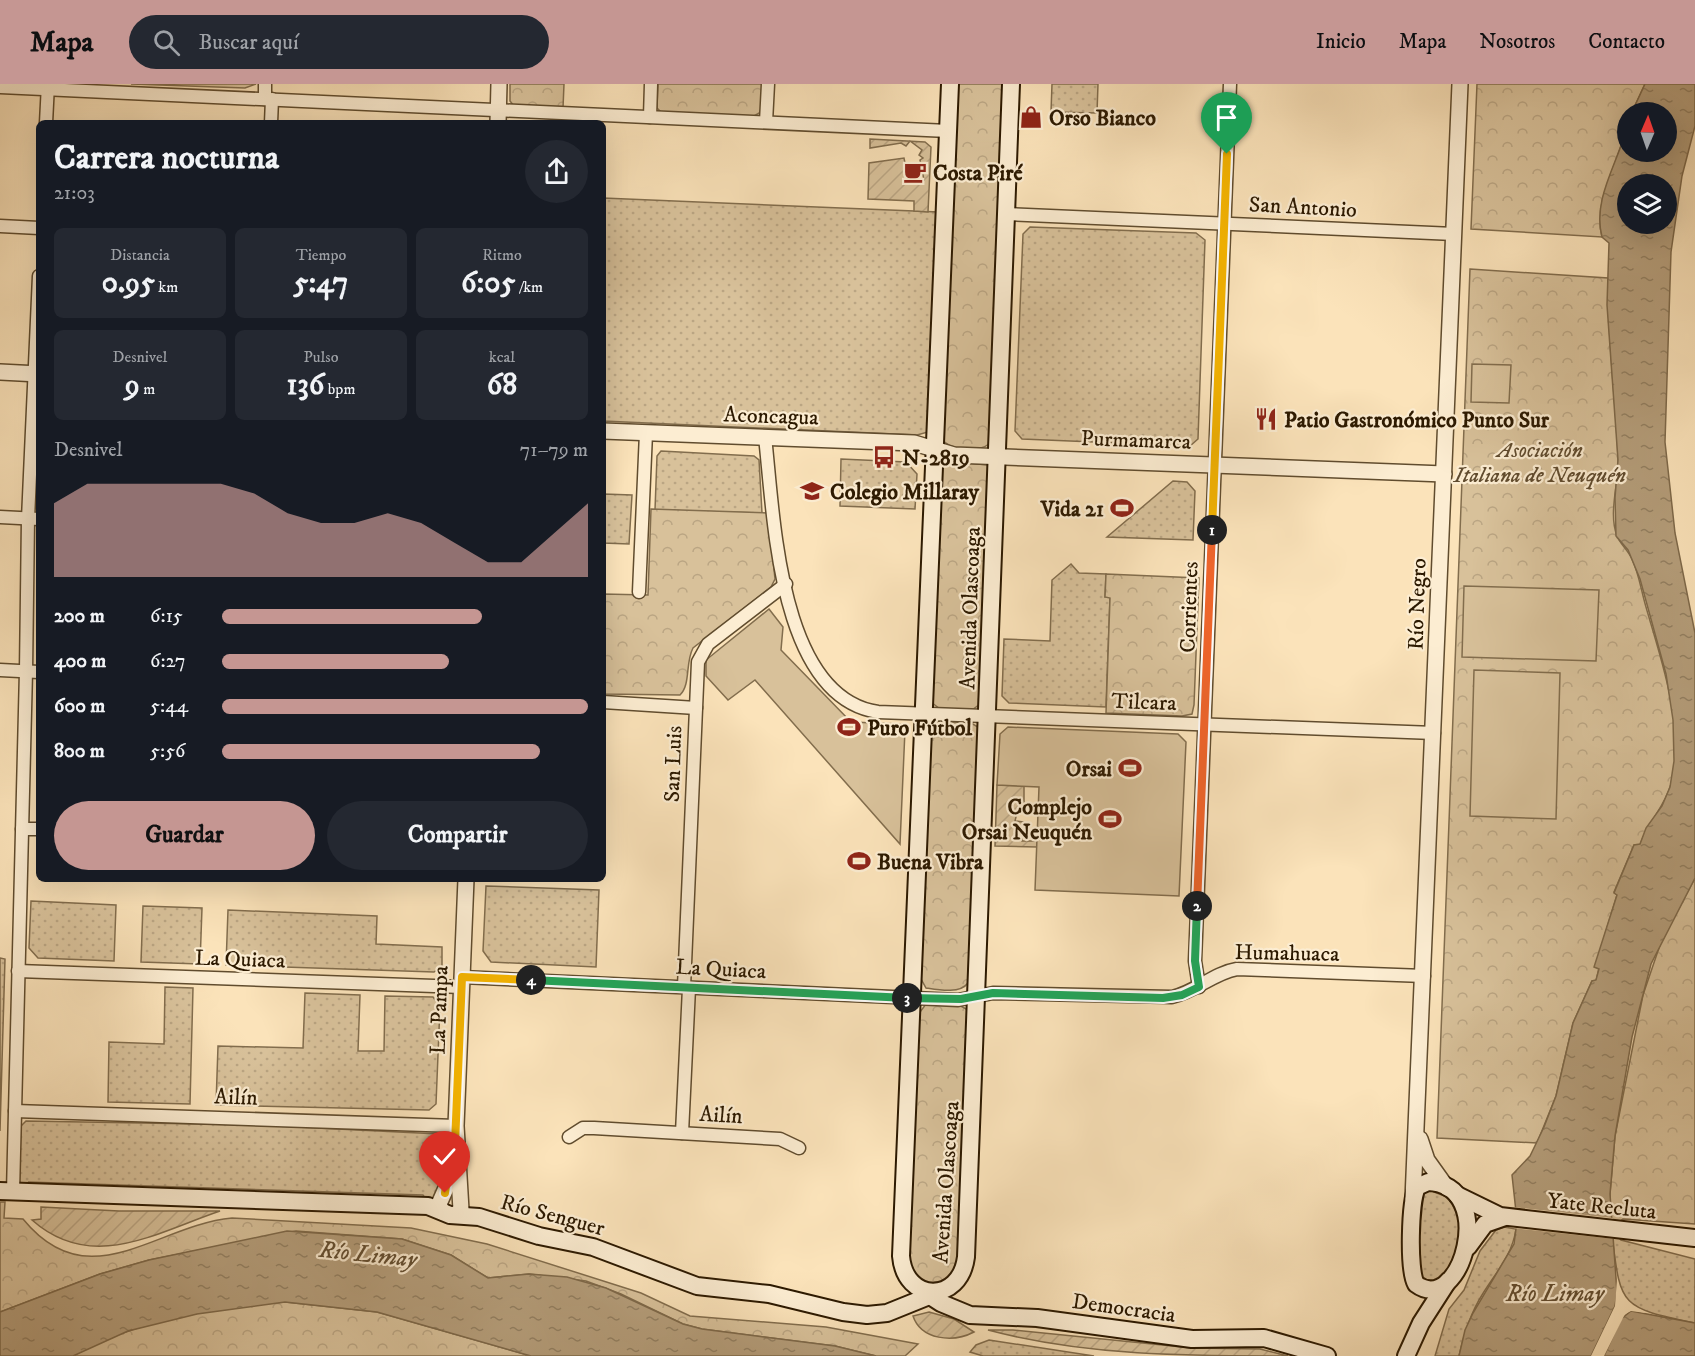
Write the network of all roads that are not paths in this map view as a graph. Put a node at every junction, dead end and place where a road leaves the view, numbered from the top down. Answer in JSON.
{"nodes":[{"id":1,"x":265,"y":84,"type":"edge"},
{"id":2,"x":500,"y":84,"type":"edge"},
{"id":3,"x":651,"y":84,"type":"edge"},
{"id":4,"x":768,"y":84,"type":"edge"},
{"id":5,"x":950,"y":84,"type":"edge"},
{"id":6,"x":1011,"y":84,"type":"edge"},
{"id":7,"x":1230,"y":84,"type":"edge"},
{"id":8,"x":1460,"y":84,"type":"edge"},
{"id":9,"x":48,"y":86,"type":"edge"},
{"id":10,"x":0,"y":87,"type":"edge"},
{"id":11,"x":268,"y":99,"type":"junction"},
{"id":12,"x":498,"y":116,"type":"edge"},
{"id":13,"x":650,"y":117,"type":"junction"},
{"id":14,"x":46,"y":120,"type":"edge"},
{"id":15,"x":271,"y":120,"type":"edge"},
{"id":16,"x":766,"y":122,"type":"junction"},
{"id":17,"x":948,"y":131,"type":"junction"},
{"id":18,"x":1006,"y":214,"type":"junction"},
{"id":19,"x":1225,"y":224,"type":"junction"},
{"id":20,"x":0,"y":226,"type":"edge"},
{"id":21,"x":36,"y":228,"type":"edge"},
{"id":22,"x":1454,"y":234,"type":"junction"},
{"id":23,"x":0,"y":372,"type":"edge"},
{"id":24,"x":36,"y":374,"type":"edge"},
{"id":25,"x":36,"y":410,"type":"edge"},
{"id":26,"x":606,"y":431,"type":"edge"},
{"id":27,"x":646,"y":433,"type":"junction"},
{"id":28,"x":765,"y":437,"type":"junction"},
{"id":29,"x":935,"y":449,"type":"junction"},
{"id":30,"x":997,"y":456,"type":"junction"},
{"id":31,"x":1215,"y":465,"type":"junction"},
{"id":32,"x":1444,"y":474,"type":"junction"},
{"id":33,"x":0,"y":517,"type":"edge"},
{"id":34,"x":33,"y":519,"type":"edge"},
{"id":35,"x":786,"y":584,"type":"junction"},
{"id":36,"x":639,"y":592,"type":"dead end"},
{"id":37,"x":0,"y":670,"type":"edge"},
{"id":38,"x":33,"y":672,"type":"edge"},
{"id":39,"x":606,"y":702,"type":"edge"},
{"id":40,"x":696,"y":708,"type":"junction"},
{"id":41,"x":924,"y":714,"type":"junction"},
{"id":42,"x":987,"y":717,"type":"junction"},
{"id":43,"x":1204,"y":725,"type":"junction"},
{"id":44,"x":1434,"y":733,"type":"junction"},
{"id":45,"x":22,"y":829,"type":"junction"},
{"id":46,"x":36,"y":830,"type":"edge"},
{"id":47,"x":466,"y":882,"type":"edge"},
{"id":48,"x":18,"y":971,"type":"junction"},
{"id":49,"x":1424,"y":976,"type":"junction"},
{"id":50,"x":462,"y":982,"type":"junction"},
{"id":51,"x":1199,"y":987,"type":"junction"},
{"id":52,"x":687,"y":988,"type":"junction"},
{"id":53,"x":976,"y":995,"type":"junction"},
{"id":54,"x":913,"y":998,"type":"junction"},
{"id":55,"x":15,"y":1111,"type":"junction"},
{"id":56,"x":456,"y":1126,"type":"junction"},
{"id":57,"x":1418,"y":1127,"type":"junction"},
{"id":58,"x":682,"y":1133,"type":"junction"},
{"id":59,"x":569,"y":1137,"type":"dead end"},
{"id":60,"x":799,"y":1148,"type":"dead end"},
{"id":61,"x":1450,"y":1190,"type":"junction"},
{"id":62,"x":7,"y":1191,"type":"edge"},
{"id":63,"x":1413,"y":1199,"type":"junction"},
{"id":64,"x":448,"y":1213,"type":"junction"},
{"id":65,"x":1505,"y":1217,"type":"junction"},
{"id":66,"x":1695,"y":1238,"type":"edge"},
{"id":67,"x":1466,"y":1250,"type":"junction"},
{"id":68,"x":1448,"y":1281,"type":"junction"},
{"id":69,"x":930,"y":1292,"type":"junction"},
{"id":70,"x":1327,"y":1356,"type":"edge"},
{"id":71,"x":1407,"y":1356,"type":"edge"}],
"edges":[{"from":1,"to":11,"type":"street"},
{"from":2,"to":12,"type":"street"},
{"from":3,"to":13,"type":"street"},
{"from":4,"to":16,"type":"street"},
{"from":5,"to":17,"type":"main road","name":"Avenida Olascoaga"},
{"from":6,"to":18,"type":"main road","name":"Avenida Olascoaga"},
{"from":7,"to":19,"type":"street","name":"Corrientes"},
{"from":8,"to":22,"type":"street","name":"Río Negro"},
{"from":9,"to":10,"type":"street"},
{"from":9,"to":11,"type":"street"},
{"from":9,"to":14,"type":"street"},
{"from":11,"to":12,"type":"street"},
{"from":11,"to":15,"type":"street"},
{"from":12,"to":13,"type":"street"},
{"from":13,"to":16,"type":"street"},
{"from":16,"to":17,"type":"street"},
{"from":17,"to":29,"type":"main road","name":"Avenida Olascoaga"},
{"from":18,"to":19,"type":"street","name":"San Antonio"},
{"from":18,"to":30,"type":"main road","name":"Avenida Olascoaga"},
{"from":19,"to":22,"type":"street","name":"San Antonio"},
{"from":19,"to":31,"type":"street","name":"Corrientes"},
{"from":20,"to":21,"type":"street"},
{"from":22,"to":32,"type":"street","name":"Río Negro"},
{"from":23,"to":24,"type":"street"},
{"from":25,"to":34,"type":"street"},
{"from":26,"to":27,"type":"street","name":"Aconcagua"},
{"from":27,"to":28,"type":"street","name":"Aconcagua"},
{"from":27,"to":36,"type":"street"},
{"from":28,"to":29,"type":"street","name":"Aconcagua"},
{"from":28,"to":35,"type":"street","name":"Tilcara"},
{"from":29,"to":30,"type":"street","name":"Purmamarca"},
{"from":29,"to":41,"type":"main road","name":"Avenida Olascoaga"},
{"from":30,"to":31,"type":"street","name":"Purmamarca"},
{"from":30,"to":42,"type":"main road","name":"Avenida Olascoaga"},
{"from":31,"to":32,"type":"street","name":"Purmamarca"},
{"from":31,"to":43,"type":"street","name":"Corrientes"},
{"from":32,"to":44,"type":"street","name":"Río Negro"},
{"from":33,"to":34,"type":"street"},
{"from":34,"to":38,"type":"street"},
{"from":35,"to":40,"type":"street","name":"San Luis"},
{"from":35,"to":41,"type":"street","name":"Tilcara"},
{"from":37,"to":38,"type":"street"},
{"from":38,"to":45,"type":"street"},
{"from":39,"to":40,"type":"street"},
{"from":40,"to":52,"type":"street","name":"San Luis"},
{"from":41,"to":42,"type":"street","name":"Tilcara"},
{"from":41,"to":54,"type":"main road","name":"Avenida Olascoaga"},
{"from":42,"to":43,"type":"street","name":"Tilcara"},
{"from":42,"to":53,"type":"main road","name":"Avenida Olascoaga"},
{"from":43,"to":44,"type":"street","name":"Tilcara"},
{"from":43,"to":51,"type":"street","name":"Corrientes"},
{"from":44,"to":49,"type":"street","name":"Río Negro"},
{"from":45,"to":46,"type":"street"},
{"from":45,"to":48,"type":"street"},
{"from":47,"to":50,"type":"street","name":"La Pampa"},
{"from":48,"to":50,"type":"street","name":"La Quiaca"},
{"from":48,"to":55,"type":"street"},
{"from":49,"to":51,"type":"street","name":"Humahuaca"},
{"from":49,"to":57,"type":"street","name":"Río Negro"},
{"from":50,"to":52,"type":"street","name":"La Quiaca"},
{"from":50,"to":56,"type":"street","name":"La Pampa"},
{"from":51,"to":53,"type":"street","name":"Humahuaca"},
{"from":52,"to":54,"type":"street","name":"La Quiaca"},
{"from":52,"to":58,"type":"street","name":"San Luis"},
{"from":53,"to":54,"type":"street","name":"La Quiaca"},
{"from":53,"to":69,"type":"main road","name":"Avenida Olascoaga"},
{"from":54,"to":69,"type":"main road","name":"Avenida Olascoaga"},
{"from":55,"to":56,"type":"street","name":"Ailín"},
{"from":55,"to":62,"type":"street"},
{"from":56,"to":64,"type":"street","name":"La Pampa"},
{"from":57,"to":61,"type":"street","name":"Río Negro"},
{"from":57,"to":63,"type":"street","name":"Río Negro"},
{"from":58,"to":59,"type":"street","name":"Ailín"},
{"from":58,"to":60,"type":"street","name":"Ailín"},
{"from":61,"to":63,"type":"main road"},
{"from":61,"to":65,"type":"main road","name":"Yate Recluta"},
{"from":61,"to":67,"type":"main road","name":"Río Negro"},
{"from":62,"to":64,"type":"main road","name":"Río Senguer"},
{"from":63,"to":68,"type":"main road","name":"Río Negro"},
{"from":64,"to":69,"type":"main road","name":"Río Senguer"},
{"from":65,"to":66,"type":"main road","name":"Yate Recluta"},
{"from":65,"to":67,"type":"main road"},
{"from":67,"to":68,"type":"main road","name":"Río Negro"},
{"from":68,"to":71,"type":"main road"},
{"from":69,"to":70,"type":"main road","name":"Democracia"}]}
